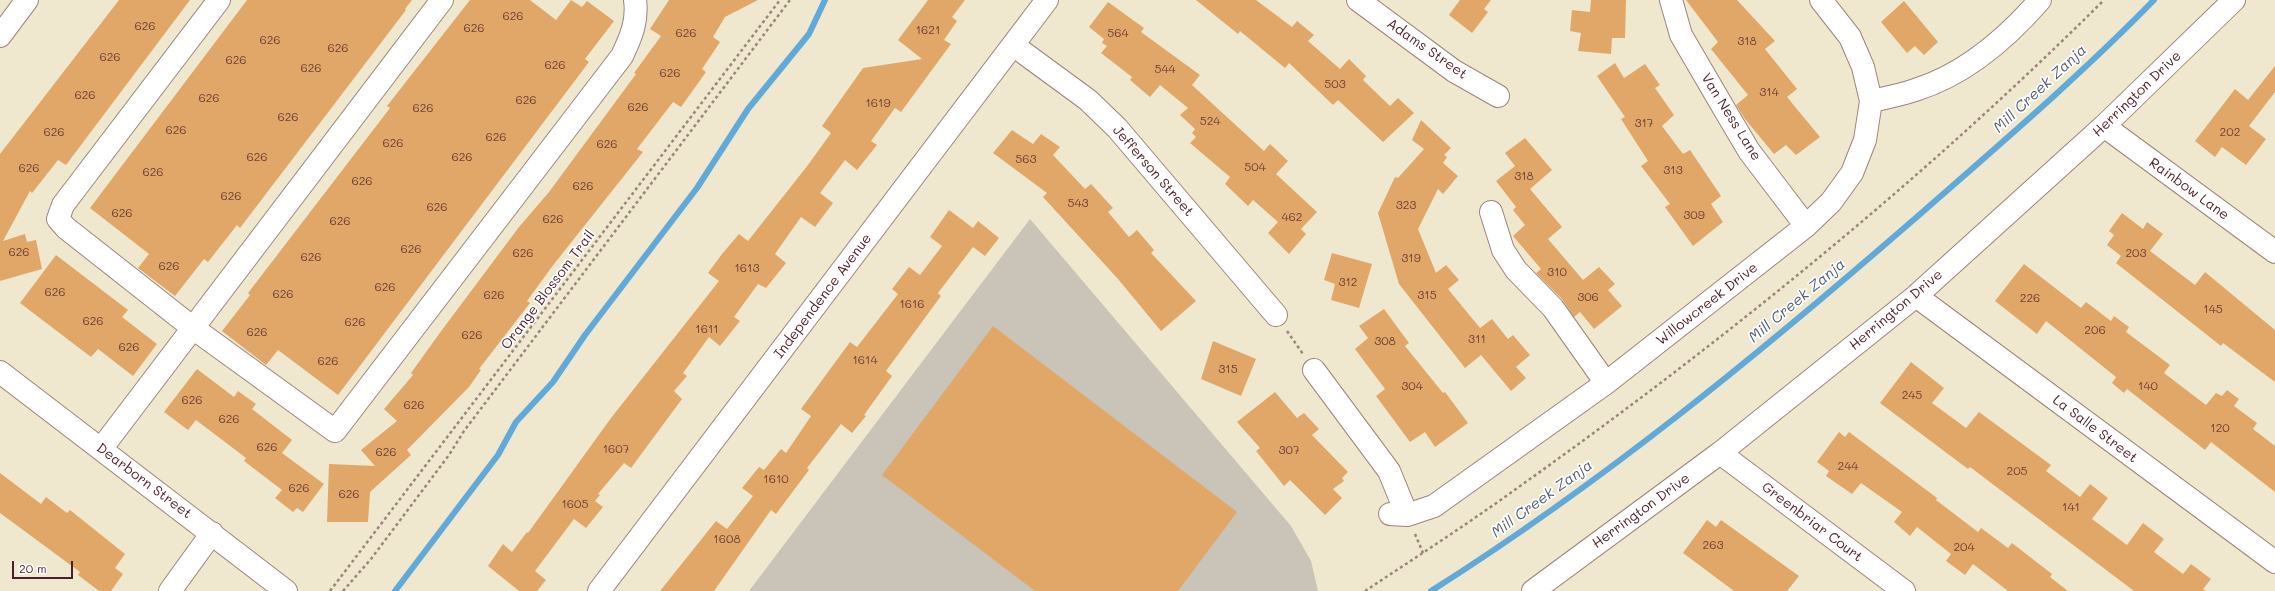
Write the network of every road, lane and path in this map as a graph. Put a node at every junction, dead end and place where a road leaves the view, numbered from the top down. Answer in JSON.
{"nodes":[{"id":1,"x":27,"y":0,"type":"edge"},
{"id":2,"x":218,"y":0,"type":"edge"},
{"id":3,"x":442,"y":0,"type":"edge"},
{"id":4,"x":635,"y":0,"type":"edge"},
{"id":5,"x":780,"y":0,"type":"edge"},
{"id":6,"x":790,"y":0,"type":"edge"},
{"id":7,"x":1047,"y":0,"type":"edge"},
{"id":8,"x":1358,"y":0,"type":"edge"},
{"id":9,"x":1672,"y":0,"type":"edge"},
{"id":10,"x":1821,"y":0,"type":"edge"},
{"id":11,"x":2040,"y":0,"type":"edge"},
{"id":12,"x":2104,"y":0,"type":"edge"},
{"id":13,"x":2234,"y":0,"type":"edge"},
{"id":14,"x":0,"y":36,"type":"edge"},
{"id":15,"x":1013,"y":45,"type":"junction"},
{"id":16,"x":1498,"y":96,"type":"dead end"},
{"id":17,"x":1871,"y":101,"type":"junction"},
{"id":18,"x":2104,"y":126,"type":"junction"},
{"id":19,"x":1491,"y":212,"type":"dead end"},
{"id":20,"x":1806,"y":226,"type":"junction"},
{"id":21,"x":2275,"y":252,"type":"edge"},
{"id":22,"x":1916,"y":296,"type":"junction"},
{"id":23,"x":1276,"y":315,"type":"joint"},
{"id":24,"x":193,"y":328,"type":"junction"},
{"id":25,"x":1314,"y":370,"type":"joint"},
{"id":26,"x":0,"y":372,"type":"edge"},
{"id":27,"x":1606,"y":383,"type":"junction"},
{"id":28,"x":102,"y":449,"type":"junction"},
{"id":29,"x":1720,"y":453,"type":"junction"},
{"id":30,"x":212,"y":533,"type":"junction"},
{"id":31,"x":2275,"y":562,"type":"edge"},
{"id":32,"x":170,"y":591,"type":"edge"},
{"id":33,"x":286,"y":591,"type":"edge"},
{"id":34,"x":330,"y":591,"type":"edge"},
{"id":35,"x":343,"y":591,"type":"edge"},
{"id":36,"x":599,"y":591,"type":"edge"},
{"id":37,"x":1365,"y":591,"type":"edge"},
{"id":38,"x":1533,"y":591,"type":"edge"},
{"id":39,"x":1904,"y":591,"type":"edge"}],
"edges":[{"from":1,"to":14,"type":"street"},
{"from":2,"to":24,"type":"street"},
{"from":3,"to":24,"type":"street"},
{"from":4,"to":24,"type":"street"},
{"from":5,"to":34,"type":"path","name":"Orange Blossom Trail"},
{"from":6,"to":35,"type":"path"},
{"from":7,"to":15,"type":"street","name":"Independence Avenue"},
{"from":8,"to":16,"type":"street","name":"Adams Street"},
{"from":9,"to":20,"type":"street","name":"Van Ness Lane"},
{"from":10,"to":17,"type":"street","name":"Willowcreek Drive"},
{"from":11,"to":17,"type":"street"},
{"from":12,"to":37,"type":"path"},
{"from":13,"to":18,"type":"street","name":"Herrington Drive"},
{"from":15,"to":23,"type":"street","name":"Jefferson Street"},
{"from":15,"to":36,"type":"street","name":"Independence Avenue"},
{"from":17,"to":20,"type":"street","name":"Willowcreek Drive"},
{"from":18,"to":21,"type":"street","name":"Rainbow Lane"},
{"from":18,"to":22,"type":"street","name":"Herrington Drive"},
{"from":19,"to":27,"type":"street"},
{"from":20,"to":27,"type":"street","name":"Willowcreek Drive"},
{"from":22,"to":29,"type":"street","name":"Herrington Drive"},
{"from":22,"to":31,"type":"street","name":"La Salle Street"},
{"from":23,"to":25,"type":"path"},
{"from":24,"to":28,"type":"street"},
{"from":25,"to":27,"type":"street","name":"Willowcreek Drive"},
{"from":26,"to":28,"type":"street","name":"Dearborn Street"},
{"from":28,"to":30,"type":"street","name":"Dearborn Street"},
{"from":29,"to":38,"type":"street","name":"Herrington Drive"},
{"from":29,"to":39,"type":"street","name":"Greenbriar Court"},
{"from":30,"to":32,"type":"street"},
{"from":30,"to":33,"type":"street","name":"Dearborn Street"}]}
